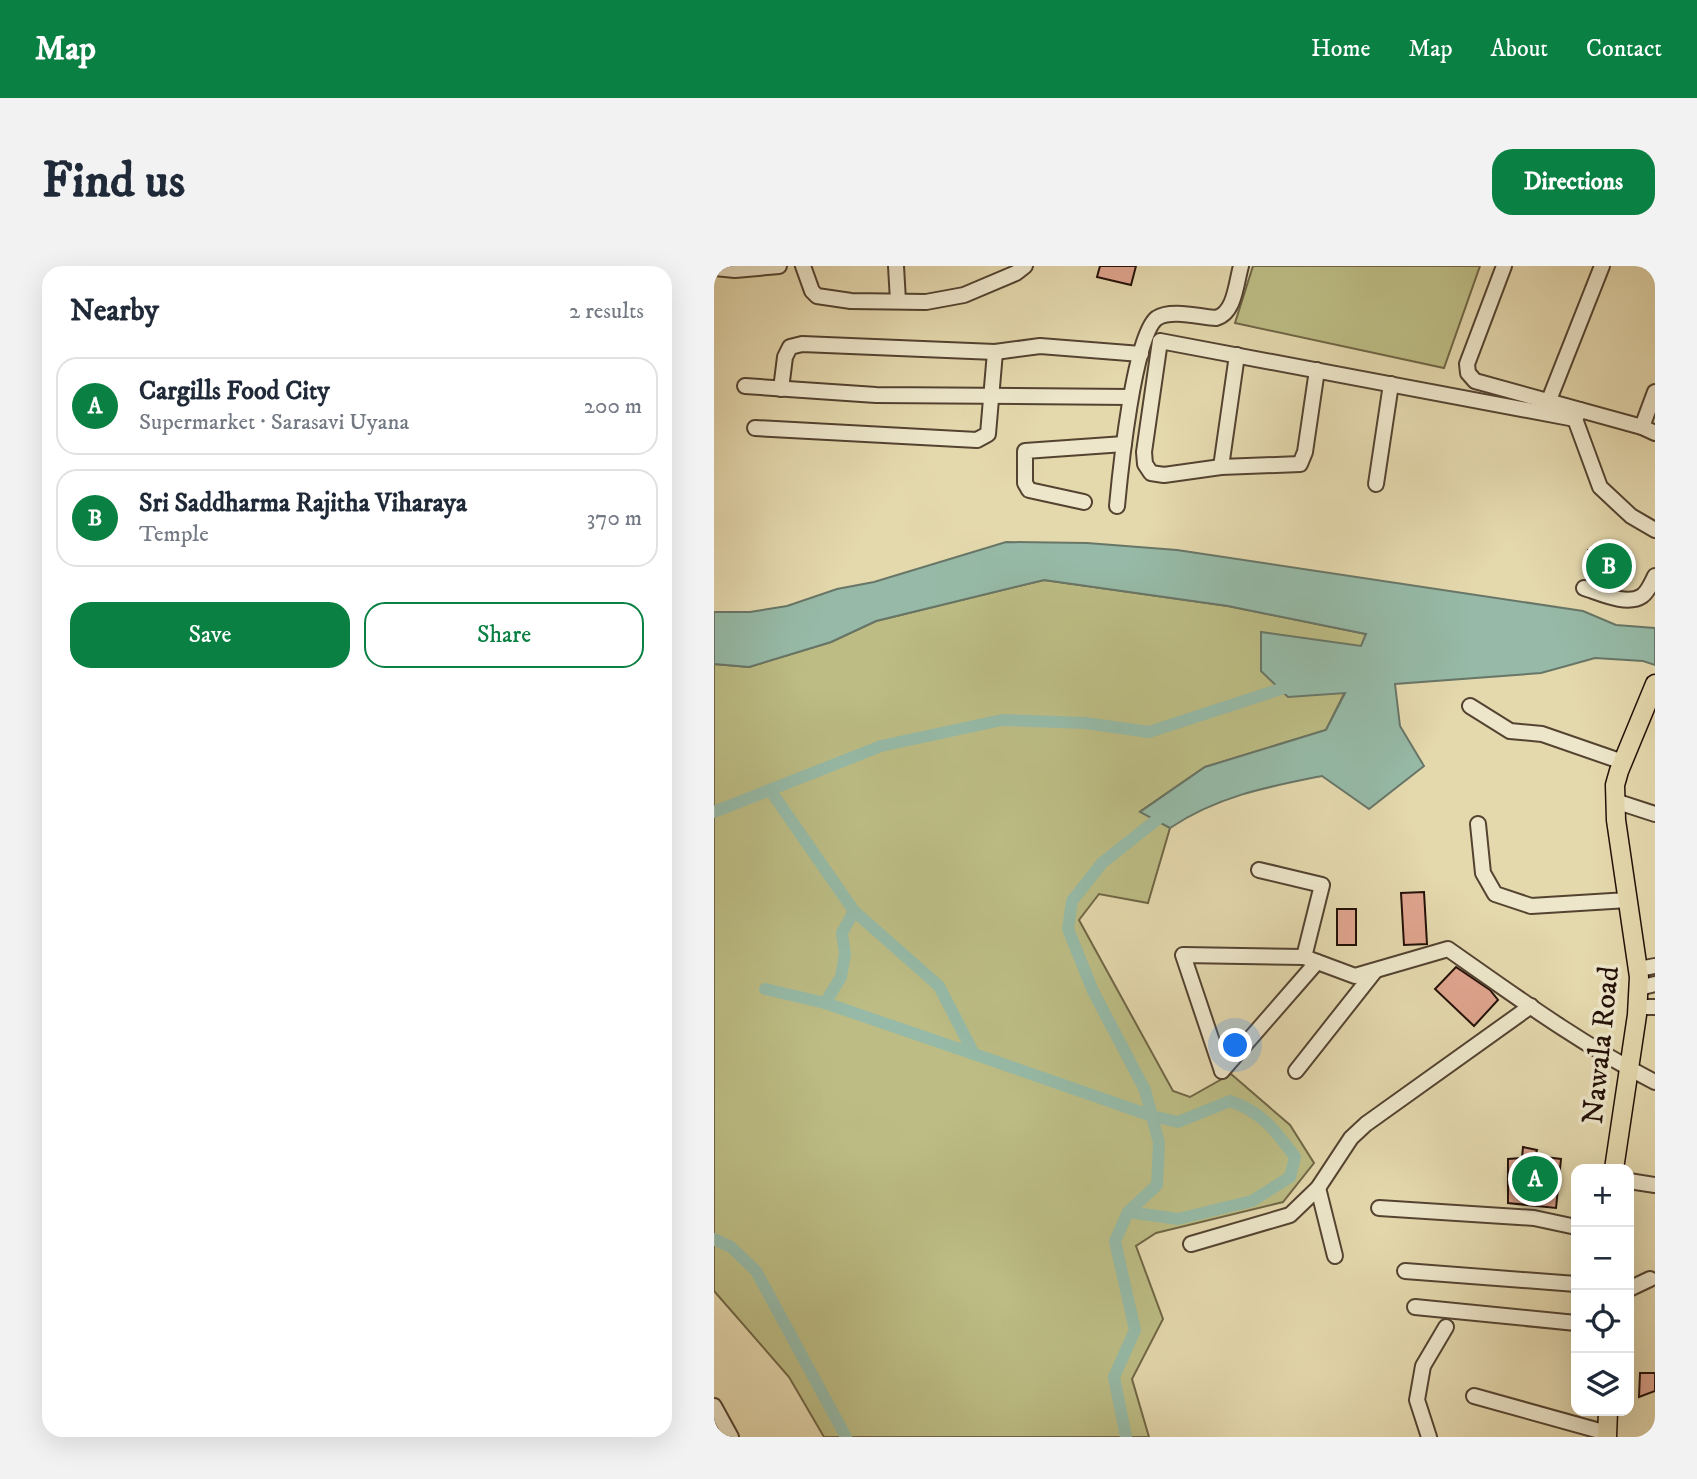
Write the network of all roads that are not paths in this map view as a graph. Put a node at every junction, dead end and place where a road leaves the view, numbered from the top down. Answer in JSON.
{"nodes":[{"id":1,"x":779,"y":266,"type":"edge"},
{"id":2,"x":803,"y":266,"type":"edge"},
{"id":3,"x":896,"y":266,"type":"edge"},
{"id":4,"x":1025,"y":266,"type":"edge"},
{"id":5,"x":1241,"y":266,"type":"edge"},
{"id":6,"x":1504,"y":266,"type":"edge"},
{"id":7,"x":1602,"y":266,"type":"edge"},
{"id":8,"x":714,"y":268,"type":"edge"},
{"id":9,"x":898,"y":301,"type":"junction"},
{"id":10,"x":995,"y":352,"type":"junction"},
{"id":11,"x":1142,"y":354,"type":"junction"},
{"id":12,"x":1237,"y":355,"type":"junction"},
{"id":13,"x":1317,"y":370,"type":"junction"},
{"id":14,"x":1391,"y":384,"type":"junction"},
{"id":15,"x":745,"y":386,"type":"dead end"},
{"id":16,"x":781,"y":389,"type":"junction"},
{"id":17,"x":1655,"y":392,"type":"edge"},
{"id":18,"x":991,"y":395,"type":"junction"},
{"id":19,"x":1130,"y":397,"type":"junction"},
{"id":20,"x":1549,"y":400,"type":"junction"},
{"id":21,"x":1578,"y":414,"type":"junction"},
{"id":22,"x":755,"y":428,"type":"dead end"},
{"id":23,"x":1648,"y":430,"type":"edge"},
{"id":24,"x":1124,"y":444,"type":"junction"},
{"id":25,"x":1221,"y":467,"type":"junction"},
{"id":26,"x":1376,"y":484,"type":"dead end"},
{"id":27,"x":1084,"y":502,"type":"dead end"},
{"id":28,"x":1117,"y":506,"type":"dead end"},
{"id":29,"x":1655,"y":530,"type":"edge"},
{"id":30,"x":1655,"y":576,"type":"edge"},
{"id":31,"x":1584,"y":589,"type":"dead end"},
{"id":32,"x":1655,"y":684,"type":"edge"},
{"id":33,"x":1470,"y":706,"type":"dead end"},
{"id":34,"x":1623,"y":762,"type":"junction"},
{"id":35,"x":1615,"y":801,"type":"junction"},
{"id":36,"x":1655,"y":814,"type":"edge"},
{"id":37,"x":1478,"y":824,"type":"dead end"},
{"id":38,"x":1259,"y":870,"type":"dead end"},
{"id":39,"x":1628,"y":900,"type":"junction"},
{"id":40,"x":1311,"y":960,"type":"junction"},
{"id":41,"x":1647,"y":967,"type":"edge"},
{"id":42,"x":1375,"y":971,"type":"junction"},
{"id":43,"x":1647,"y":986,"type":"edge"},
{"id":44,"x":1531,"y":1006,"type":"junction"},
{"id":45,"x":1646,"y":1007,"type":"edge"},
{"id":46,"x":1630,"y":1069,"type":"junction"},
{"id":47,"x":1296,"y":1071,"type":"dead end"},
{"id":48,"x":1655,"y":1082,"type":"edge"},
{"id":49,"x":1615,"y":1164,"type":"edge"},
{"id":50,"x":1634,"y":1182,"type":"edge"},
{"id":51,"x":1655,"y":1185,"type":"edge"},
{"id":52,"x":1318,"y":1188,"type":"junction"},
{"id":53,"x":1379,"y":1208,"type":"dead end"},
{"id":54,"x":1571,"y":1226,"type":"edge"},
{"id":55,"x":1191,"y":1244,"type":"dead end"},
{"id":56,"x":1335,"y":1256,"type":"dead end"},
{"id":57,"x":1405,"y":1271,"type":"dead end"},
{"id":58,"x":1650,"y":1279,"type":"dead end"},
{"id":59,"x":1571,"y":1284,"type":"edge"},
{"id":60,"x":1634,"y":1287,"type":"edge"},
{"id":61,"x":1415,"y":1307,"type":"dead end"},
{"id":62,"x":1571,"y":1323,"type":"edge"},
{"id":63,"x":1446,"y":1327,"type":"dead end"},
{"id":64,"x":1474,"y":1396,"type":"dead end"},
{"id":65,"x":714,"y":1406,"type":"edge"},
{"id":66,"x":1608,"y":1416,"type":"edge"},
{"id":67,"x":1607,"y":1435,"type":"edge"},
{"id":68,"x":731,"y":1437,"type":"edge"},
{"id":69,"x":1429,"y":1437,"type":"edge"}],
"edges":[{"from":1,"to":8,"type":"street"},
{"from":2,"to":9,"type":"street"},
{"from":3,"to":9,"type":"street"},
{"from":4,"to":9,"type":"street"},
{"from":5,"to":11,"type":"street"},
{"from":6,"to":20,"type":"street"},
{"from":7,"to":20,"type":"street"},
{"from":10,"to":11,"type":"street"},
{"from":10,"to":16,"type":"street"},
{"from":10,"to":18,"type":"street"},
{"from":11,"to":19,"type":"street"},
{"from":12,"to":13,"type":"street"},
{"from":12,"to":25,"type":"street"},
{"from":12,"to":25,"type":"street"},
{"from":13,"to":14,"type":"street"},
{"from":13,"to":25,"type":"street"},
{"from":14,"to":21,"type":"street"},
{"from":14,"to":26,"type":"street"},
{"from":15,"to":16,"type":"street"},
{"from":16,"to":18,"type":"street"},
{"from":17,"to":23,"type":"street"},
{"from":18,"to":19,"type":"street"},
{"from":18,"to":22,"type":"street"},
{"from":19,"to":24,"type":"street"},
{"from":20,"to":21,"type":"street"},
{"from":21,"to":23,"type":"street"},
{"from":21,"to":29,"type":"street"},
{"from":24,"to":27,"type":"street"},
{"from":24,"to":28,"type":"street"},
{"from":30,"to":31,"type":"street"},
{"from":32,"to":34,"type":"main road","name":"Nawala Road"},
{"from":33,"to":34,"type":"street"},
{"from":34,"to":35,"type":"main road","name":"Nawala Road"},
{"from":35,"to":36,"type":"street"},
{"from":35,"to":39,"type":"main road","name":"Nawala Road"},
{"from":37,"to":39,"type":"street"},
{"from":38,"to":40,"type":"street"},
{"from":39,"to":41,"type":"main road","name":"Nawala Road"},
{"from":40,"to":40,"type":"street"},
{"from":40,"to":42,"type":"street"},
{"from":41,"to":43,"type":"main road","name":"Nawala Road"},
{"from":42,"to":44,"type":"street"},
{"from":42,"to":47,"type":"street"},
{"from":43,"to":45,"type":"main road","name":"Nawala Road"},
{"from":44,"to":46,"type":"street"},
{"from":44,"to":52,"type":"street"},
{"from":45,"to":46,"type":"main road","name":"Nawala Road"},
{"from":46,"to":48,"type":"street"},
{"from":46,"to":49,"type":"main road","name":"Nawala Road"},
{"from":50,"to":51,"type":"street"},
{"from":52,"to":55,"type":"street"},
{"from":52,"to":56,"type":"street"},
{"from":53,"to":54,"type":"street"},
{"from":57,"to":59,"type":"street"},
{"from":58,"to":60,"type":"street"},
{"from":61,"to":62,"type":"street"},
{"from":63,"to":69,"type":"street"},
{"from":64,"to":67,"type":"street"},
{"from":65,"to":68,"type":"street"},
{"from":66,"to":67,"type":"main road"}]}
